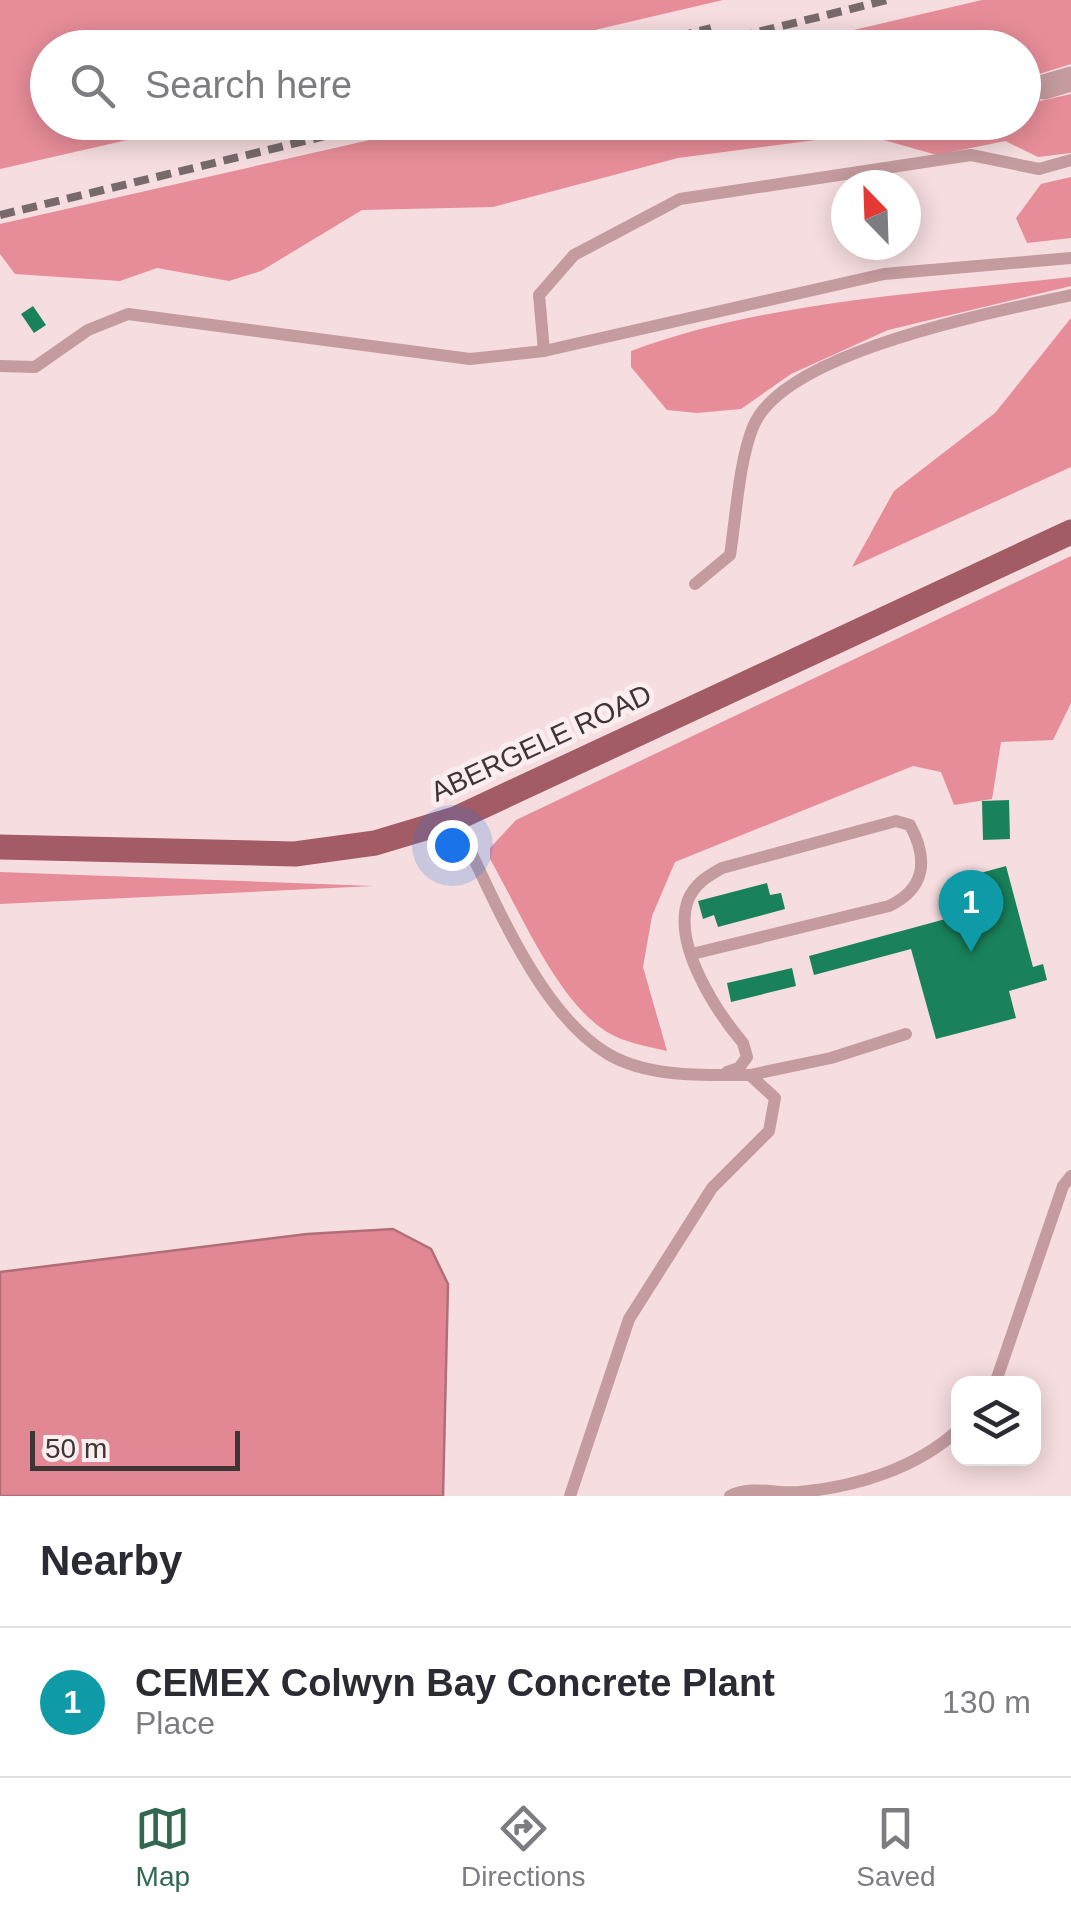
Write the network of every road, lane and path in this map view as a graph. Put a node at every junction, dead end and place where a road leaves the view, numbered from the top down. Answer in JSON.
{"nodes":[{"id":1,"x":1071,"y":79,"type":"edge"},
{"id":2,"x":1044,"y":87,"type":"dead end"},
{"id":3,"x":1071,"y":160,"type":"edge"},
{"id":4,"x":1071,"y":258,"type":"edge"},
{"id":5,"x":1071,"y":295,"type":"edge"},
{"id":6,"x":544,"y":351,"type":"junction"},
{"id":7,"x":0,"y":366,"type":"edge"},
{"id":8,"x":1071,"y":532,"type":"edge"},
{"id":9,"x":695,"y":584,"type":"dead end"},
{"id":10,"x":455,"y":819,"type":"junction"},
{"id":11,"x":0,"y":846,"type":"edge"},
{"id":12,"x":692,"y":954,"type":"junction"},
{"id":13,"x":906,"y":1034,"type":"dead end"},
{"id":14,"x":750,"y":1075,"type":"junction"},
{"id":15,"x":716,"y":1076,"type":"junction"},
{"id":16,"x":1071,"y":1176,"type":"edge"},
{"id":17,"x":998,"y":1376,"type":"edge"},
{"id":18,"x":951,"y":1436,"type":"edge"},
{"id":19,"x":800,"y":1494,"type":"edge"},
{"id":20,"x":570,"y":1496,"type":"edge"},
{"id":21,"x":730,"y":1496,"type":"edge"}],
"edges":[{"from":1,"to":2,"type":"street"},
{"from":3,"to":6,"type":"lane"},
{"from":4,"to":6,"type":"lane"},
{"from":5,"to":9,"type":"lane"},
{"from":6,"to":7,"type":"lane"},
{"from":8,"to":10,"type":"main road","name":"ABERGELE ROAD"},
{"from":10,"to":11,"type":"main road","name":"ABERGELE ROAD"},
{"from":10,"to":15,"type":"lane"},
{"from":12,"to":12,"type":"lane"},
{"from":12,"to":15,"type":"lane"},
{"from":13,"to":14,"type":"lane"},
{"from":14,"to":15,"type":"lane"},
{"from":14,"to":20,"type":"lane"},
{"from":16,"to":17,"type":"lane"},
{"from":18,"to":19,"type":"lane"},
{"from":19,"to":21,"type":"lane"}]}
